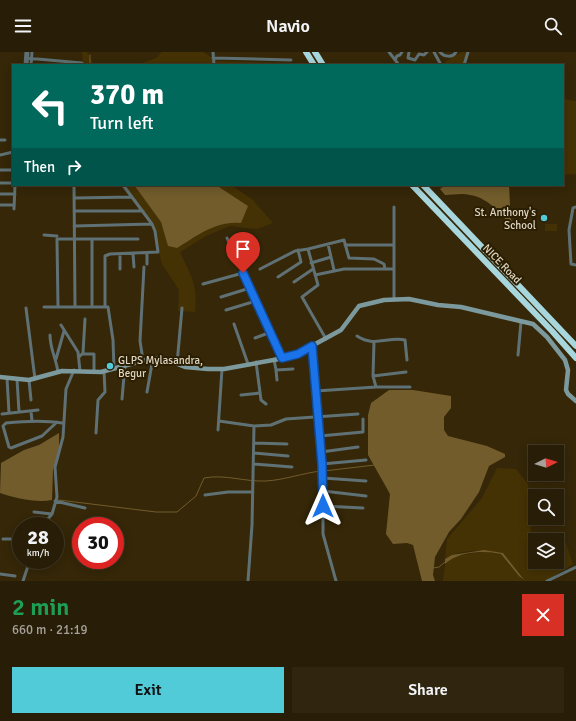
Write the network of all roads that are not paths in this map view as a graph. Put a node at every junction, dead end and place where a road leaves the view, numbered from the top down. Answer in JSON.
{"nodes":[{"id":1,"x":27,"y":52,"type":"edge"},
{"id":2,"x":32,"y":52,"type":"edge"},
{"id":3,"x":213,"y":52,"type":"edge"},
{"id":4,"x":306,"y":52,"type":"edge"},
{"id":5,"x":315,"y":52,"type":"edge"},
{"id":6,"x":389,"y":52,"type":"edge"},
{"id":7,"x":402,"y":52,"type":"edge"},
{"id":8,"x":409,"y":52,"type":"edge"},
{"id":9,"x":427,"y":52,"type":"edge"},
{"id":10,"x":434,"y":52,"type":"edge"},
{"id":11,"x":440,"y":52,"type":"edge"},
{"id":12,"x":456,"y":52,"type":"edge"},
{"id":13,"x":468,"y":52,"type":"edge"},
{"id":14,"x":29,"y":58,"type":"junction"},
{"id":15,"x":213,"y":58,"type":"junction"},
{"id":16,"x":291,"y":60,"type":"dead end"},
{"id":17,"x":395,"y":60,"type":"junction"},
{"id":18,"x":82,"y":63,"type":"dead end"},
{"id":19,"x":26,"y":64,"type":"edge"},
{"id":20,"x":31,"y":64,"type":"edge"},
{"id":21,"x":214,"y":64,"type":"edge"},
{"id":22,"x":313,"y":64,"type":"edge"},
{"id":23,"x":322,"y":64,"type":"edge"},
{"id":24,"x":398,"y":64,"type":"edge"},
{"id":25,"x":440,"y":64,"type":"edge"},
{"id":26,"x":464,"y":64,"type":"edge"},
{"id":27,"x":0,"y":140,"type":"edge"},
{"id":28,"x":5,"y":140,"type":"dead end"},
{"id":29,"x":12,"y":152,"type":"edge"},
{"id":30,"x":0,"y":155,"type":"edge"},
{"id":31,"x":0,"y":170,"type":"edge"},
{"id":32,"x":12,"y":170,"type":"edge"},
{"id":33,"x":0,"y":183,"type":"edge"},
{"id":34,"x":12,"y":184,"type":"edge"},
{"id":35,"x":14,"y":186,"type":"edge"},
{"id":36,"x":74,"y":186,"type":"edge"},
{"id":37,"x":124,"y":186,"type":"edge"},
{"id":38,"x":413,"y":186,"type":"edge"},
{"id":39,"x":424,"y":186,"type":"edge"},
{"id":40,"x":0,"y":194,"type":"edge"},
{"id":41,"x":15,"y":194,"type":"junction"},
{"id":42,"x":132,"y":196,"type":"junction"},
{"id":43,"x":74,"y":198,"type":"junction"},
{"id":44,"x":0,"y":205,"type":"edge"},
{"id":45,"x":394,"y":207,"type":"dead end"},
{"id":46,"x":576,"y":207,"type":"edge"},
{"id":47,"x":74,"y":211,"type":"junction"},
{"id":48,"x":142,"y":211,"type":"junction"},
{"id":49,"x":152,"y":224,"type":"junction"},
{"id":50,"x":74,"y":226,"type":"junction"},
{"id":51,"x":44,"y":234,"type":"dead end"},
{"id":52,"x":57,"y":236,"type":"dead end"},
{"id":53,"x":227,"y":238,"type":"dead end"},
{"id":54,"x":74,"y":239,"type":"junction"},
{"id":55,"x":138,"y":239,"type":"dead end"},
{"id":56,"x":92,"y":240,"type":"junction"},
{"id":57,"x":328,"y":244,"type":"junction"},
{"id":58,"x":345,"y":245,"type":"junction"},
{"id":59,"x":394,"y":245,"type":"junction"},
{"id":60,"x":308,"y":249,"type":"junction"},
{"id":61,"x":298,"y":250,"type":"junction"},
{"id":62,"x":120,"y":254,"type":"junction"},
{"id":63,"x":133,"y":254,"type":"junction"},
{"id":64,"x":147,"y":254,"type":"junction"},
{"id":65,"x":331,"y":257,"type":"junction"},
{"id":66,"x":311,"y":263,"type":"junction"},
{"id":67,"x":147,"y":264,"type":"dead end"},
{"id":68,"x":576,"y":265,"type":"edge"},
{"id":69,"x":134,"y":267,"type":"dead end"},
{"id":70,"x":144,"y":267,"type":"dead end"},
{"id":71,"x":260,"y":268,"type":"dead end"},
{"id":72,"x":120,"y":269,"type":"dead end"},
{"id":73,"x":313,"y":269,"type":"junction"},
{"id":74,"x":385,"y":269,"type":"junction"},
{"id":75,"x":394,"y":269,"type":"junction"},
{"id":76,"x":334,"y":270,"type":"junction"},
{"id":77,"x":243,"y":273,"type":"junction"},
{"id":78,"x":315,"y":275,"type":"junction"},
{"id":79,"x":278,"y":277,"type":"dead end"},
{"id":80,"x":294,"y":282,"type":"dead end"},
{"id":81,"x":203,"y":284,"type":"dead end"},
{"id":82,"x":250,"y":288,"type":"junction"},
{"id":83,"x":221,"y":297,"type":"dead end"},
{"id":84,"x":394,"y":299,"type":"junction"},
{"id":85,"x":256,"y":301,"type":"junction"},
{"id":86,"x":58,"y":307,"type":"junction"},
{"id":87,"x":75,"y":307,"type":"junction"},
{"id":88,"x":92,"y":307,"type":"junction"},
{"id":89,"x":105,"y":307,"type":"junction"},
{"id":90,"x":26,"y":308,"type":"dead end"},
{"id":91,"x":44,"y":308,"type":"dead end"},
{"id":92,"x":182,"y":308,"type":"dead end"},
{"id":93,"x":226,"y":310,"type":"dead end"},
{"id":94,"x":85,"y":318,"type":"dead end"},
{"id":95,"x":521,"y":322,"type":"junction"},
{"id":96,"x":234,"y":324,"type":"dead end"},
{"id":97,"x":61,"y":325,"type":"dead end"},
{"id":98,"x":64,"y":331,"type":"junction"},
{"id":99,"x":271,"y":332,"type":"junction"},
{"id":100,"x":50,"y":335,"type":"dead end"},
{"id":101,"x":357,"y":336,"type":"dead end"},
{"id":102,"x":254,"y":338,"type":"dead end"},
{"id":103,"x":326,"y":339,"type":"junction"},
{"id":104,"x":374,"y":342,"type":"junction"},
{"id":105,"x":312,"y":346,"type":"junction"},
{"id":106,"x":576,"y":346,"type":"edge"},
{"id":107,"x":82,"y":354,"type":"junction"},
{"id":108,"x":518,"y":355,"type":"dead end"},
{"id":109,"x":79,"y":357,"type":"junction"},
{"id":110,"x":153,"y":358,"type":"junction"},
{"id":111,"x":282,"y":358,"type":"junction"},
{"id":112,"x":576,"y":358,"type":"edge"},
{"id":113,"x":56,"y":359,"type":"junction"},
{"id":114,"x":274,"y":359,"type":"junction"},
{"id":115,"x":143,"y":360,"type":"junction"},
{"id":116,"x":407,"y":360,"type":"dead end"},
{"id":117,"x":256,"y":362,"type":"junction"},
{"id":118,"x":176,"y":364,"type":"junction"},
{"id":119,"x":248,"y":364,"type":"junction"},
{"id":120,"x":124,"y":365,"type":"junction"},
{"id":121,"x":114,"y":368,"type":"junction"},
{"id":122,"x":222,"y":369,"type":"junction"},
{"id":123,"x":293,"y":369,"type":"dead end"},
{"id":124,"x":74,"y":370,"type":"junction"},
{"id":125,"x":276,"y":370,"type":"junction"},
{"id":126,"x":80,"y":371,"type":"junction"},
{"id":127,"x":104,"y":371,"type":"junction"},
{"id":128,"x":58,"y":372,"type":"junction"},
{"id":129,"x":94,"y":372,"type":"junction"},
{"id":130,"x":406,"y":372,"type":"dead end"},
{"id":131,"x":374,"y":376,"type":"junction"},
{"id":132,"x":0,"y":377,"type":"edge"},
{"id":133,"x":7,"y":378,"type":"junction"},
{"id":134,"x":17,"y":379,"type":"junction"},
{"id":135,"x":35,"y":379,"type":"junction"},
{"id":136,"x":29,"y":380,"type":"junction"},
{"id":137,"x":277,"y":380,"type":"dead end"},
{"id":138,"x":376,"y":386,"type":"junction"},
{"id":139,"x":410,"y":387,"type":"dead end"},
{"id":140,"x":316,"y":391,"type":"junction"},
{"id":141,"x":147,"y":392,"type":"dead end"},
{"id":142,"x":260,"y":393,"type":"junction"},
{"id":143,"x":241,"y":395,"type":"dead end"},
{"id":144,"x":122,"y":399,"type":"dead end"},
{"id":145,"x":31,"y":400,"type":"dead end"},
{"id":146,"x":576,"y":401,"type":"edge"},
{"id":147,"x":266,"y":404,"type":"dead end"},
{"id":148,"x":38,"y":410,"type":"dead end"},
{"id":149,"x":31,"y":411,"type":"junction"},
{"id":150,"x":19,"y":412,"type":"junction"},
{"id":151,"x":9,"y":413,"type":"junction"},
{"id":152,"x":2,"y":414,"type":"dead end"},
{"id":153,"x":358,"y":414,"type":"dead end"},
{"id":154,"x":318,"y":417,"type":"junction"},
{"id":155,"x":219,"y":420,"type":"junction"},
{"id":156,"x":363,"y":420,"type":"dead end"},
{"id":157,"x":32,"y":421,"type":"junction"},
{"id":158,"x":57,"y":422,"type":"junction"},
{"id":159,"x":62,"y":423,"type":"junction"},
{"id":160,"x":254,"y":426,"type":"junction"},
{"id":161,"x":218,"y":430,"type":"dead end"},
{"id":162,"x":96,"y":433,"type":"dead end"},
{"id":163,"x":320,"y":436,"type":"junction"},
{"id":164,"x":254,"y":443,"type":"junction"},
{"id":165,"x":287,"y":444,"type":"dead end"},
{"id":166,"x":358,"y":447,"type":"dead end"},
{"id":167,"x":321,"y":452,"type":"junction"},
{"id":168,"x":254,"y":453,"type":"junction"},
{"id":169,"x":288,"y":456,"type":"dead end"},
{"id":170,"x":366,"y":460,"type":"dead end"},
{"id":171,"x":254,"y":464,"type":"junction"},
{"id":172,"x":322,"y":464,"type":"junction"},
{"id":173,"x":292,"y":467,"type":"dead end"},
{"id":174,"x":323,"y":478,"type":"junction"},
{"id":175,"x":366,"y":481,"type":"dead end"},
{"id":176,"x":323,"y":491,"type":"junction"},
{"id":177,"x":253,"y":492,"type":"junction"},
{"id":178,"x":205,"y":495,"type":"dead end"},
{"id":179,"x":366,"y":496,"type":"dead end"},
{"id":180,"x":55,"y":501,"type":"junction"},
{"id":181,"x":323,"y":506,"type":"junction"},
{"id":182,"x":85,"y":508,"type":"dead end"},
{"id":183,"x":363,"y":508,"type":"dead end"},
{"id":184,"x":34,"y":512,"type":"dead end"},
{"id":185,"x":52,"y":514,"type":"junction"},
{"id":186,"x":50,"y":517,"type":"edge"},
{"id":187,"x":3,"y":539,"type":"dead end"},
{"id":188,"x":12,"y":539,"type":"edge"},
{"id":189,"x":576,"y":567,"type":"edge"},
{"id":190,"x":27,"y":569,"type":"edge"},
{"id":191,"x":0,"y":574,"type":"edge"},
{"id":192,"x":15,"y":576,"type":"dead end"},
{"id":193,"x":23,"y":581,"type":"edge"},
{"id":194,"x":248,"y":581,"type":"edge"},
{"id":195,"x":336,"y":581,"type":"edge"},
{"id":196,"x":547,"y":581,"type":"edge"}],
"edges":[{"from":1,"to":14,"type":"street"},
{"from":2,"to":14,"type":"street"},
{"from":3,"to":15,"type":"street"},
{"from":4,"to":22,"type":"highway"},
{"from":5,"to":23,"type":"highway"},
{"from":6,"to":17,"type":"street"},
{"from":7,"to":17,"type":"street"},
{"from":8,"to":9,"type":"street"},
{"from":10,"to":25,"type":"street"},
{"from":11,"to":12,"type":"street"},
{"from":13,"to":26,"type":"street"},
{"from":14,"to":18,"type":"street"},
{"from":14,"to":19,"type":"street"},
{"from":14,"to":20,"type":"street"},
{"from":15,"to":16,"type":"street"},
{"from":15,"to":21,"type":"street"},
{"from":17,"to":24,"type":"street"},
{"from":27,"to":28,"type":"street"},
{"from":29,"to":30,"type":"street"},
{"from":31,"to":32,"type":"street"},
{"from":33,"to":34,"type":"street"},
{"from":35,"to":41,"type":"street"},
{"from":36,"to":43,"type":"street"},
{"from":37,"to":42,"type":"street"},
{"from":38,"to":112,"type":"highway","name":"NICE Road"},
{"from":39,"to":106,"type":"highway","name":"NICE Road"},
{"from":40,"to":41,"type":"street"},
{"from":41,"to":44,"type":"street"},
{"from":42,"to":43,"type":"street"},
{"from":42,"to":48,"type":"street"},
{"from":43,"to":47,"type":"street"},
{"from":45,"to":59,"type":"street"},
{"from":46,"to":68,"type":"street"},
{"from":47,"to":48,"type":"street"},
{"from":47,"to":50,"type":"street"},
{"from":48,"to":49,"type":"street"},
{"from":49,"to":50,"type":"street"},
{"from":49,"to":64,"type":"street"},
{"from":50,"to":54,"type":"street"},
{"from":51,"to":52,"type":"street"},
{"from":53,"to":77,"type":"street"},
{"from":54,"to":56,"type":"street"},
{"from":54,"to":86,"type":"street"},
{"from":54,"to":87,"type":"street"},
{"from":55,"to":56,"type":"street"},
{"from":56,"to":88,"type":"street"},
{"from":57,"to":58,"type":"street"},
{"from":57,"to":60,"type":"street"},
{"from":57,"to":65,"type":"street"},
{"from":58,"to":59,"type":"street"},
{"from":58,"to":74,"type":"street"},
{"from":59,"to":75,"type":"street"},
{"from":60,"to":61,"type":"street"},
{"from":60,"to":66,"type":"street"},
{"from":61,"to":71,"type":"street"},
{"from":61,"to":79,"type":"street"},
{"from":62,"to":63,"type":"street"},
{"from":62,"to":72,"type":"street"},
{"from":62,"to":89,"type":"street"},
{"from":63,"to":64,"type":"street"},
{"from":63,"to":69,"type":"street"},
{"from":64,"to":67,"type":"street"},
{"from":65,"to":66,"type":"street"},
{"from":65,"to":76,"type":"street"},
{"from":66,"to":73,"type":"street"},
{"from":70,"to":115,"type":"street"},
{"from":73,"to":78,"type":"street"},
{"from":73,"to":80,"type":"street"},
{"from":74,"to":75,"type":"street"},
{"from":74,"to":76,"type":"street"},
{"from":75,"to":84,"type":"street"},
{"from":76,"to":78,"type":"street"},
{"from":77,"to":81,"type":"street"},
{"from":77,"to":82,"type":"street"},
{"from":78,"to":103,"type":"street"},
{"from":82,"to":83,"type":"street"},
{"from":82,"to":85,"type":"street"},
{"from":84,"to":95,"type":"street"},
{"from":84,"to":103,"type":"street"},
{"from":85,"to":93,"type":"street"},
{"from":85,"to":99,"type":"street"},
{"from":86,"to":87,"type":"street"},
{"from":86,"to":91,"type":"street"},
{"from":87,"to":88,"type":"street"},
{"from":88,"to":89,"type":"street"},
{"from":89,"to":121,"type":"street"},
{"from":90,"to":135,"type":"street"},
{"from":92,"to":118,"type":"street"},
{"from":94,"to":107,"type":"street"},
{"from":95,"to":108,"type":"street"},
{"from":95,"to":146,"type":"street"},
{"from":96,"to":119,"type":"street"},
{"from":97,"to":98,"type":"street"},
{"from":98,"to":109,"type":"street"},
{"from":98,"to":113,"type":"street"},
{"from":99,"to":102,"type":"street"},
{"from":99,"to":111,"type":"street"},
{"from":100,"to":113,"type":"street"},
{"from":101,"to":104,"type":"street"},
{"from":103,"to":105,"type":"street"},
{"from":104,"to":116,"type":"street"},
{"from":104,"to":131,"type":"street"},
{"from":105,"to":111,"type":"street"},
{"from":105,"to":140,"type":"street"},
{"from":107,"to":109,"type":"street"},
{"from":107,"to":129,"type":"street"},
{"from":109,"to":126,"type":"street"},
{"from":110,"to":115,"type":"street"},
{"from":110,"to":118,"type":"street"},
{"from":110,"to":141,"type":"street"},
{"from":111,"to":114,"type":"street"},
{"from":113,"to":128,"type":"street"},
{"from":114,"to":117,"type":"street"},
{"from":114,"to":125,"type":"street"},
{"from":115,"to":120,"type":"street"},
{"from":117,"to":119,"type":"street"},
{"from":117,"to":142,"type":"street"},
{"from":118,"to":122,"type":"street"},
{"from":119,"to":122,"type":"street"},
{"from":120,"to":121,"type":"street"},
{"from":120,"to":144,"type":"street"},
{"from":121,"to":127,"type":"street"},
{"from":122,"to":155,"type":"street"},
{"from":123,"to":125,"type":"street"},
{"from":124,"to":126,"type":"street"},
{"from":124,"to":128,"type":"street"},
{"from":124,"to":159,"type":"street"},
{"from":125,"to":137,"type":"street"},
{"from":126,"to":129,"type":"street"},
{"from":127,"to":129,"type":"street"},
{"from":127,"to":162,"type":"street"},
{"from":128,"to":135,"type":"street"},
{"from":130,"to":131,"type":"street"},
{"from":131,"to":138,"type":"street"},
{"from":132,"to":133,"type":"street"},
{"from":133,"to":134,"type":"street"},
{"from":133,"to":151,"type":"street"},
{"from":134,"to":136,"type":"street"},
{"from":134,"to":150,"type":"street"},
{"from":135,"to":136,"type":"street"},
{"from":136,"to":145,"type":"street"},
{"from":138,"to":139,"type":"street"},
{"from":138,"to":140,"type":"street"},
{"from":140,"to":154,"type":"street"},
{"from":142,"to":143,"type":"street"},
{"from":142,"to":147,"type":"street"},
{"from":148,"to":149,"type":"street"},
{"from":149,"to":150,"type":"street"},
{"from":149,"to":157,"type":"street"},
{"from":150,"to":151,"type":"street"},
{"from":151,"to":152,"type":"street"},
{"from":153,"to":154,"type":"street"},
{"from":154,"to":160,"type":"street"},
{"from":154,"to":163,"type":"street"},
{"from":155,"to":160,"type":"street"},
{"from":155,"to":161,"type":"street"},
{"from":156,"to":163,"type":"street"},
{"from":157,"to":158,"type":"street"},
{"from":157,"to":158,"type":"street"},
{"from":158,"to":159,"type":"street"},
{"from":159,"to":180,"type":"street"},
{"from":160,"to":164,"type":"street"},
{"from":163,"to":167,"type":"street"},
{"from":164,"to":165,"type":"street"},
{"from":164,"to":168,"type":"street"},
{"from":166,"to":167,"type":"street"},
{"from":167,"to":172,"type":"street"},
{"from":168,"to":169,"type":"street"},
{"from":168,"to":171,"type":"street"},
{"from":170,"to":172,"type":"street"},
{"from":171,"to":173,"type":"street"},
{"from":171,"to":177,"type":"street"},
{"from":172,"to":174,"type":"street"},
{"from":174,"to":175,"type":"street"},
{"from":174,"to":176,"type":"street"},
{"from":176,"to":179,"type":"street"},
{"from":176,"to":181,"type":"street"},
{"from":177,"to":178,"type":"street"},
{"from":177,"to":194,"type":"street"},
{"from":180,"to":182,"type":"street"},
{"from":180,"to":185,"type":"street"},
{"from":181,"to":183,"type":"street"},
{"from":181,"to":195,"type":"street"},
{"from":184,"to":185,"type":"street"},
{"from":185,"to":186,"type":"street"},
{"from":187,"to":188,"type":"street"},
{"from":189,"to":196,"type":"street"},
{"from":190,"to":193,"type":"street"},
{"from":191,"to":192,"type":"street"}]}
